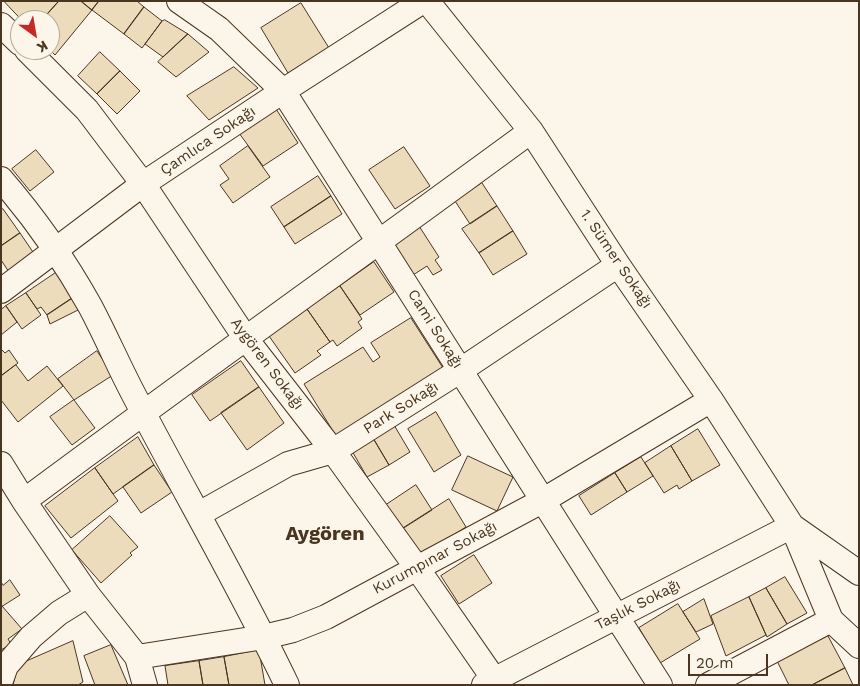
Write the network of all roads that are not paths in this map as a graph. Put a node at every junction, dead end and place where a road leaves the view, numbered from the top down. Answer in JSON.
{"nodes":[{"id":1,"x":179,"y":1,"type":"edge"},
{"id":2,"x":423,"y":1,"type":"edge"},
{"id":3,"x":427,"y":1,"type":"edge"},
{"id":4,"x":1,"y":24,"type":"edge"},
{"id":5,"x":10,"y":33,"type":"edge"},
{"id":6,"x":37,"y":60,"type":"edge"},
{"id":7,"x":283,"y":90,"type":"junction"},
{"id":8,"x":531,"y":131,"type":"junction"},
{"id":9,"x":1,"y":179,"type":"edge"},
{"id":10,"x":143,"y":184,"type":"junction"},
{"id":11,"x":380,"y":242,"type":"junction"},
{"id":12,"x":55,"y":250,"type":"junction"},
{"id":13,"x":618,"y":265,"type":"junction"},
{"id":14,"x":1,"y":290,"type":"edge"},
{"id":15,"x":246,"y":339,"type":"junction"},
{"id":16,"x":462,"y":370,"type":"junction"},
{"id":17,"x":711,"y":400,"type":"junction"},
{"id":18,"x":143,"y":412,"type":"junction"},
{"id":19,"x":333,"y":451,"type":"junction"},
{"id":20,"x":1,"y":464,"type":"edge"},
{"id":21,"x":24,"y":501,"type":"junction"},
{"id":22,"x":542,"y":501,"type":"junction"},
{"id":23,"x":199,"y":514,"type":"junction"},
{"id":24,"x":792,"y":526,"type":"junction"},
{"id":25,"x":417,"y":568,"type":"junction"},
{"id":26,"x":858,"y":574,"type":"edge"},
{"id":27,"x":88,"y":595,"type":"junction"},
{"id":28,"x":617,"y":616,"type":"junction"},
{"id":29,"x":831,"y":620,"type":"junction"},
{"id":30,"x":264,"y":637,"type":"junction"},
{"id":31,"x":859,"y":646,"type":"edge"},
{"id":32,"x":137,"y":657,"type":"junction"},
{"id":33,"x":1,"y":680,"type":"edge"},
{"id":34,"x":492,"y":683,"type":"edge"},
{"id":35,"x":145,"y":685,"type":"edge"},
{"id":36,"x":287,"y":685,"type":"edge"},
{"id":37,"x":660,"y":685,"type":"edge"},
{"id":38,"x":708,"y":685,"type":"edge"}],
"edges":[{"from":1,"to":7,"type":"street","name":"Cami Sokağı"},
{"from":2,"to":7,"type":"street","name":"Çamlıca Sokağı"},
{"from":3,"to":8,"type":"street","name":"1. Sümer Sokağı"},
{"from":4,"to":5,"type":"street"},
{"from":6,"to":10,"type":"street","name":"Aygören Sokağı"},
{"from":7,"to":10,"type":"street","name":"Çamlıca Sokağı"},
{"from":7,"to":11,"type":"street","name":"Cami Sokağı"},
{"from":8,"to":11,"type":"street"},
{"from":8,"to":13,"type":"street","name":"1. Sümer Sokağı"},
{"from":9,"to":12,"type":"street"},
{"from":10,"to":12,"type":"street","name":"Çamlıca Sokağı"},
{"from":10,"to":15,"type":"street","name":"Aygören Sokağı"},
{"from":11,"to":15,"type":"street"},
{"from":11,"to":16,"type":"street","name":"Cami Sokağı"},
{"from":12,"to":14,"type":"street","name":"Çamlıca Sokağı"},
{"from":12,"to":18,"type":"street"},
{"from":13,"to":16,"type":"street","name":"Park Sokağı"},
{"from":13,"to":17,"type":"street","name":"1. Sümer Sokağı"},
{"from":15,"to":18,"type":"street"},
{"from":15,"to":19,"type":"street","name":"Aygören Sokağı"},
{"from":16,"to":19,"type":"street","name":"Park Sokağı"},
{"from":16,"to":22,"type":"street","name":"Cami Sokağı"},
{"from":17,"to":22,"type":"street","name":"Kurumpınar Sokağı"},
{"from":17,"to":24,"type":"street","name":"1. Sümer Sokağı"},
{"from":18,"to":21,"type":"street"},
{"from":18,"to":23,"type":"street"},
{"from":19,"to":23,"type":"street","name":"Park Sokağı"},
{"from":19,"to":25,"type":"street","name":"Aygören Sokağı"},
{"from":20,"to":21,"type":"street"},
{"from":21,"to":27,"type":"street"},
{"from":22,"to":25,"type":"street","name":"Kurumpınar Sokağı"},
{"from":22,"to":28,"type":"street","name":"Cami Sokağı"},
{"from":23,"to":30,"type":"street"},
{"from":24,"to":26,"type":"street"},
{"from":24,"to":28,"type":"street","name":"Taşlık Sokağı"},
{"from":24,"to":29,"type":"street"},
{"from":25,"to":30,"type":"street","name":"Kurumpınar Sokağı"},
{"from":25,"to":34,"type":"street","name":"Aygören Sokağı"},
{"from":27,"to":32,"type":"street"},
{"from":27,"to":33,"type":"street"},
{"from":28,"to":34,"type":"street","name":"Taşlık Sokağı"},
{"from":28,"to":37,"type":"street","name":"Cami Sokağı"},
{"from":29,"to":31,"type":"street"},
{"from":29,"to":38,"type":"street"},
{"from":30,"to":32,"type":"street","name":"Kurumpınar Sokağı"},
{"from":30,"to":36,"type":"street"},
{"from":32,"to":35,"type":"street"}]}
